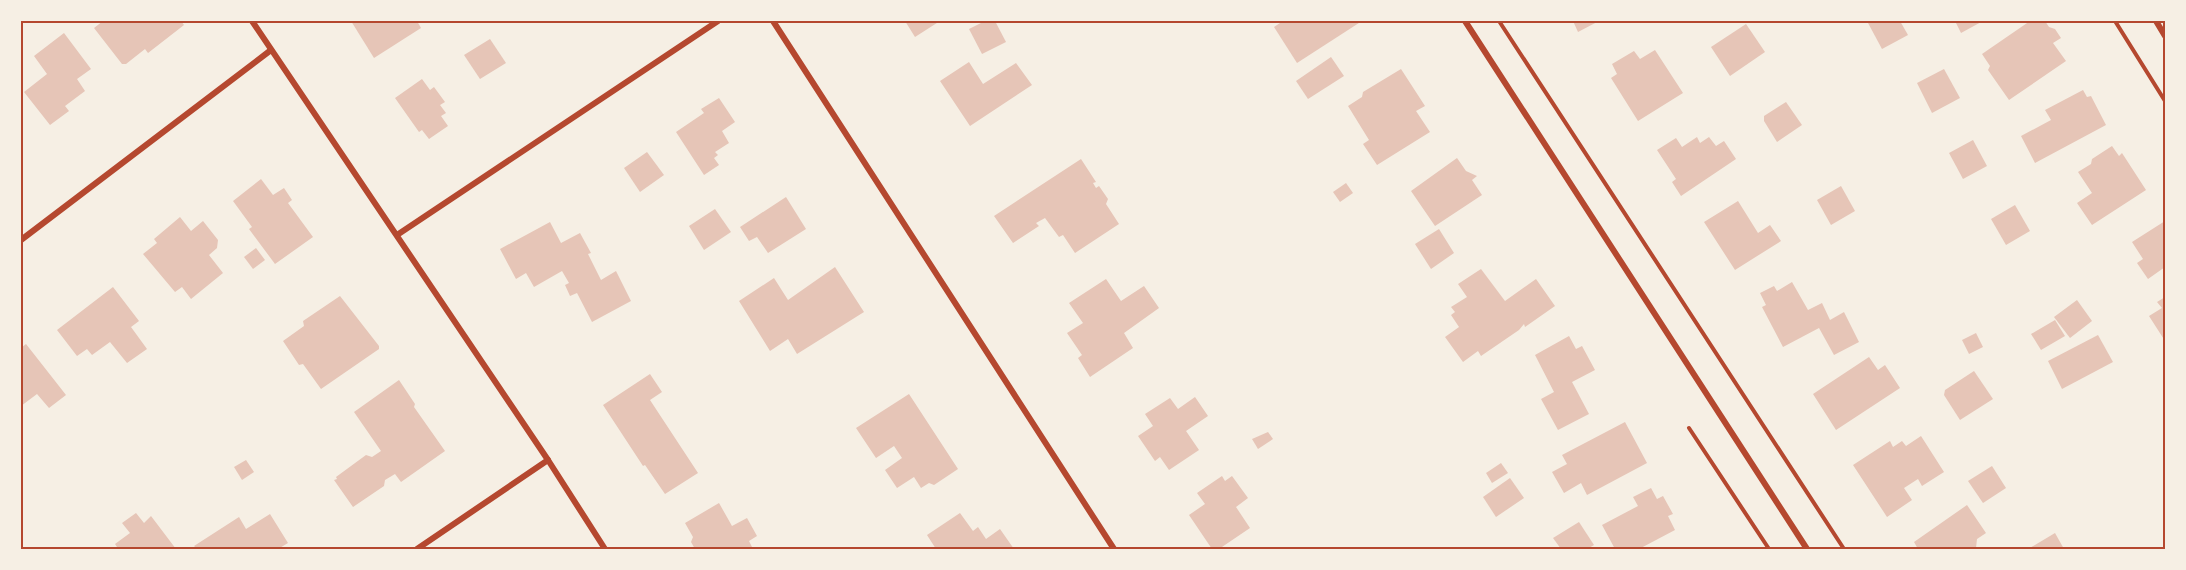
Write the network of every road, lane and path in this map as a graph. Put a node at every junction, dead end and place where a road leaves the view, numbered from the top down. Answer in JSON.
{"nodes":[{"id":1,"x":252,"y":21,"type":"edge"},
{"id":2,"x":718,"y":21,"type":"edge"},
{"id":3,"x":773,"y":21,"type":"edge"},
{"id":4,"x":1465,"y":21,"type":"edge"},
{"id":5,"x":1499,"y":21,"type":"edge"},
{"id":6,"x":2115,"y":21,"type":"edge"},
{"id":7,"x":2156,"y":21,"type":"edge"},
{"id":8,"x":2165,"y":36,"type":"edge"},
{"id":9,"x":271,"y":50,"type":"junction"},
{"id":10,"x":2165,"y":100,"type":"edge"},
{"id":11,"x":398,"y":235,"type":"junction"},
{"id":12,"x":21,"y":240,"type":"edge"},
{"id":13,"x":1689,"y":428,"type":"dead end"},
{"id":14,"x":548,"y":460,"type":"junction"},
{"id":15,"x":417,"y":549,"type":"edge"},
{"id":16,"x":605,"y":549,"type":"edge"},
{"id":17,"x":1114,"y":549,"type":"edge"},
{"id":18,"x":1769,"y":549,"type":"edge"},
{"id":19,"x":1807,"y":549,"type":"edge"},
{"id":20,"x":1844,"y":549,"type":"edge"}],
"edges":[{"from":1,"to":9,"type":"street"},
{"from":2,"to":11,"type":"street"},
{"from":3,"to":17,"type":"street"},
{"from":4,"to":19,"type":"street"},
{"from":5,"to":20,"type":"path"},
{"from":6,"to":10,"type":"path"},
{"from":7,"to":8,"type":"street"},
{"from":9,"to":11,"type":"street"},
{"from":9,"to":12,"type":"street"},
{"from":11,"to":14,"type":"street"},
{"from":13,"to":18,"type":"path"},
{"from":14,"to":15,"type":"street"},
{"from":14,"to":16,"type":"street"}]}
